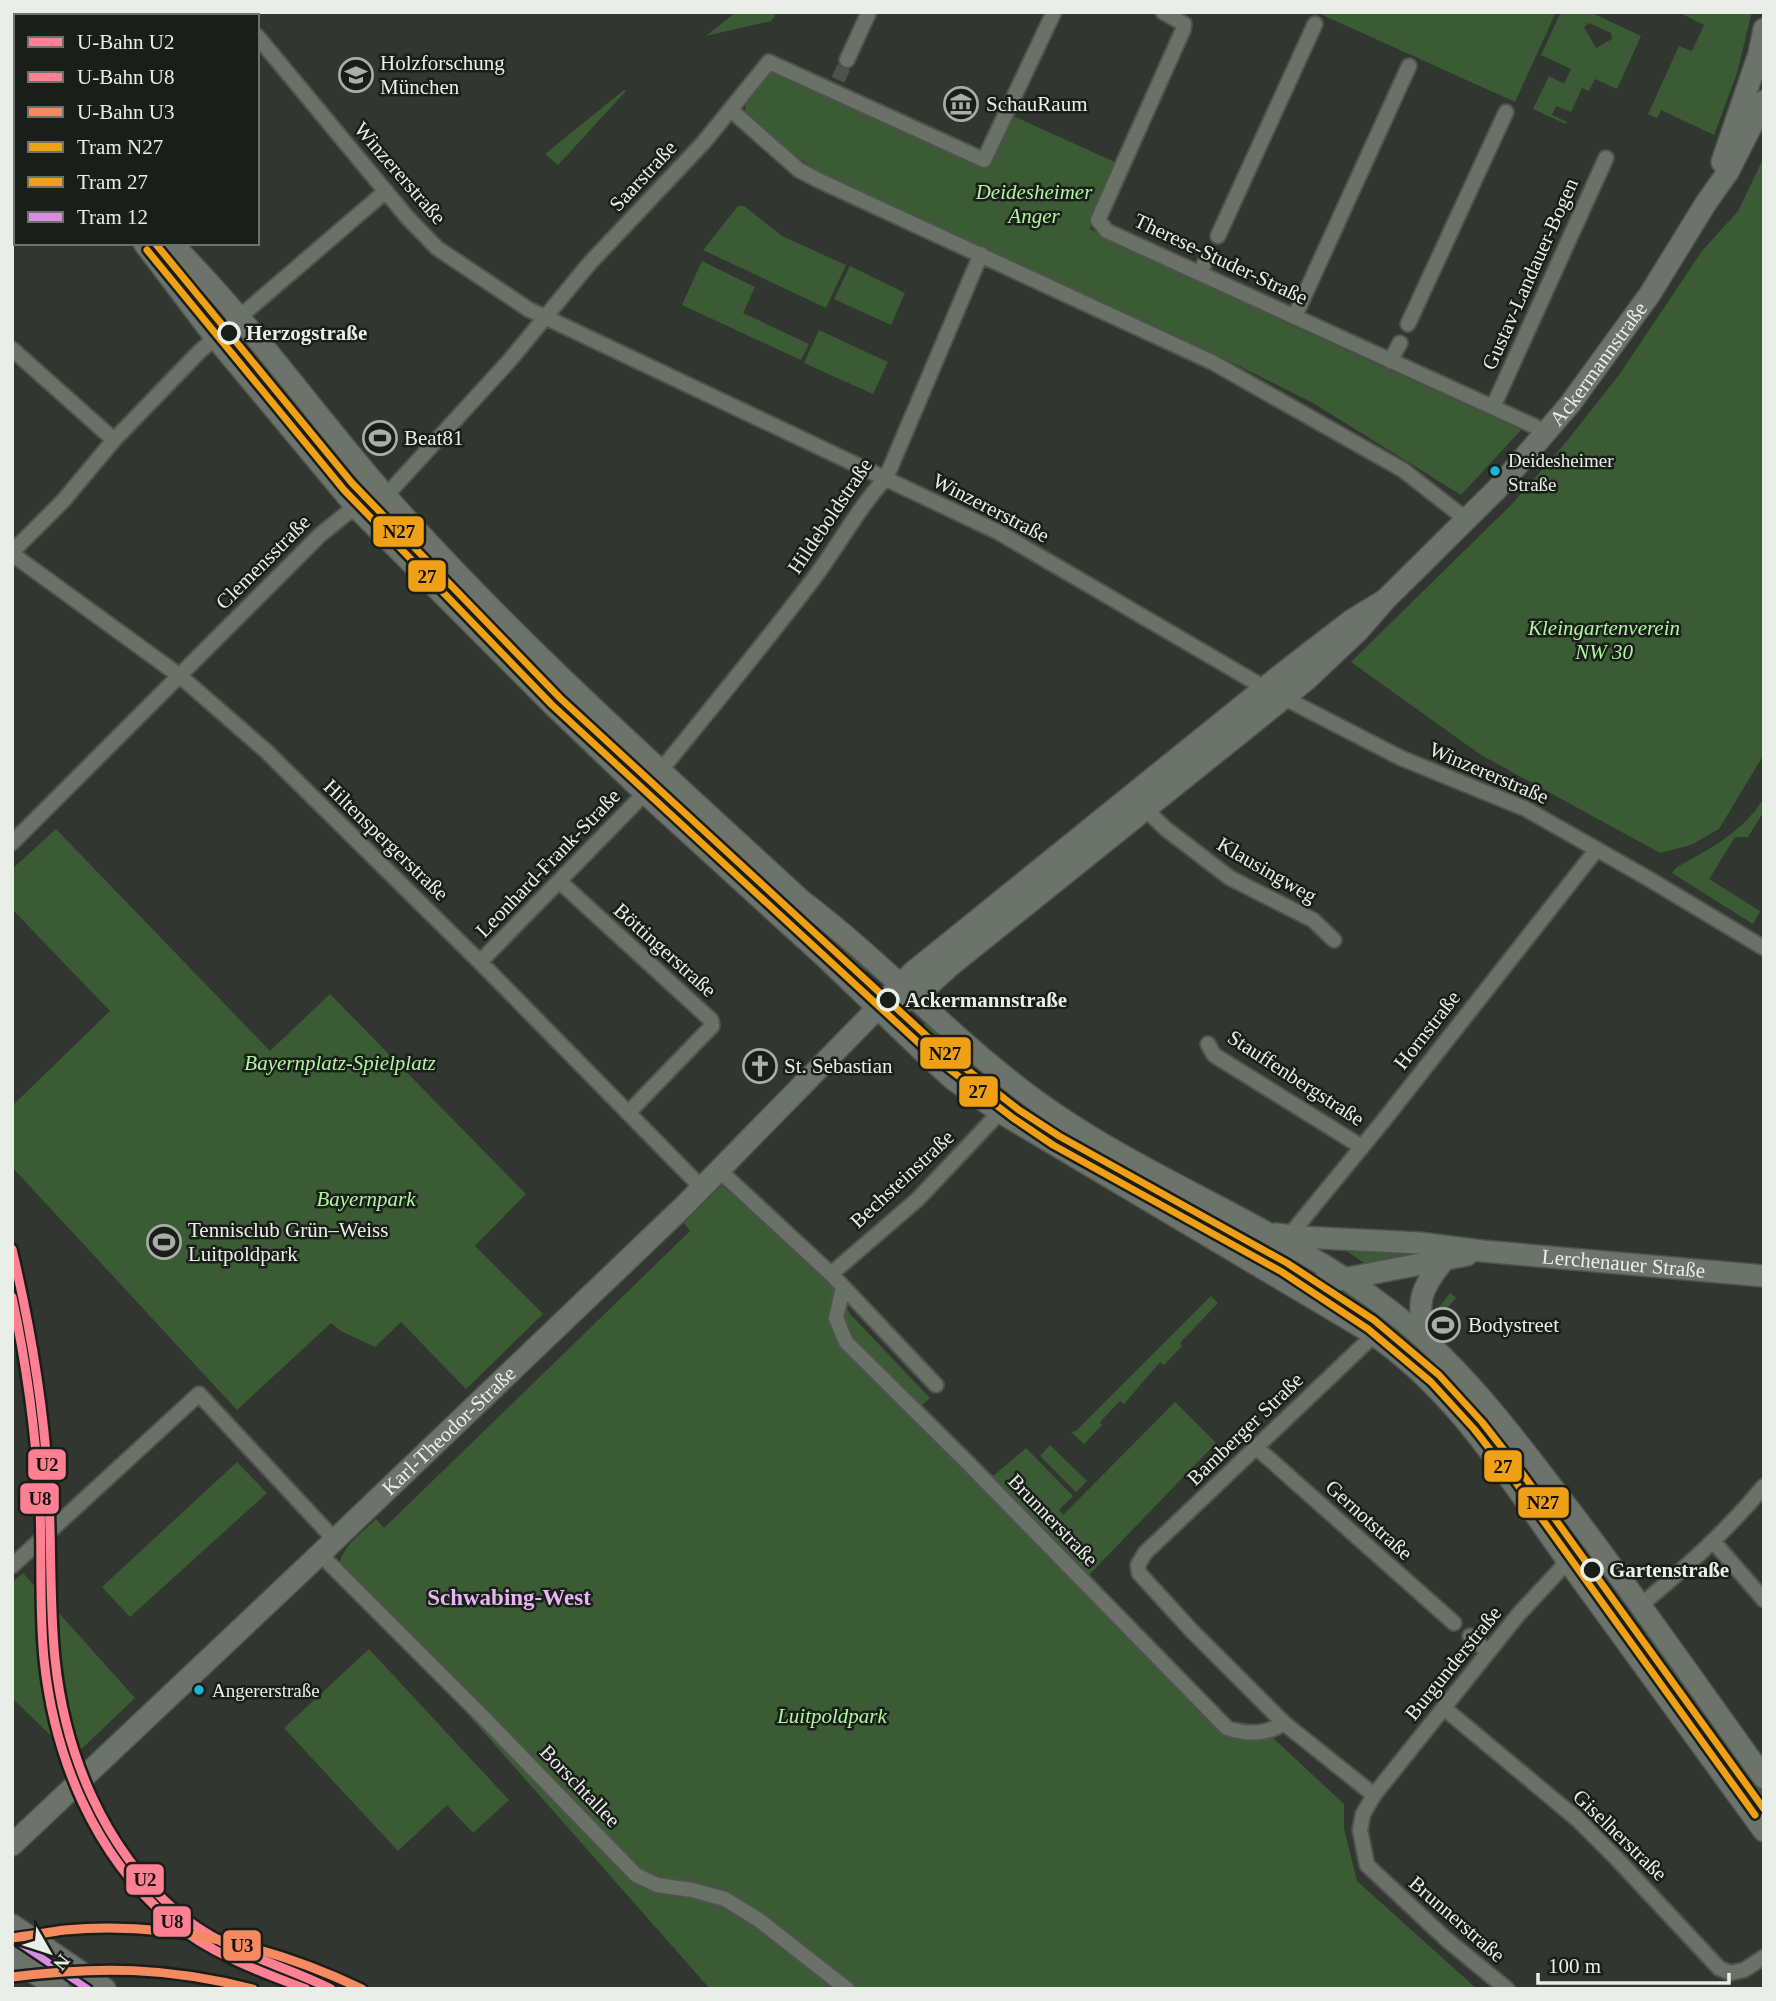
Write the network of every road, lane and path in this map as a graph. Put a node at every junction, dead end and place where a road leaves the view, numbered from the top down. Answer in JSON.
{"nodes":[{"id":1,"x":869,"y":12,"type":"edge"},
{"id":2,"x":1054,"y":12,"type":"edge"},
{"id":3,"x":1163,"y":12,"type":"edge"},
{"id":4,"x":1315,"y":24,"type":"dead end"},
{"id":5,"x":1764,"y":29,"type":"edge"},
{"id":6,"x":259,"y":38,"type":"edge"},
{"id":7,"x":846,"y":60,"type":"tunnel mouth"},
{"id":8,"x":1409,"y":66,"type":"dead end"},
{"id":9,"x":1764,"y":101,"type":"edge"},
{"id":10,"x":731,"y":110,"type":"junction"},
{"id":11,"x":1506,"y":112,"type":"dead end"},
{"id":12,"x":1605,"y":158,"type":"dead end"},
{"id":13,"x":386,"y":191,"type":"junction"},
{"id":14,"x":1706,"y":203,"type":"junction"},
{"id":15,"x":1218,"y":236,"type":"dead end"},
{"id":16,"x":146,"y":245,"type":"edge"},
{"id":17,"x":174,"y":245,"type":"edge"},
{"id":18,"x":981,"y":254,"type":"junction"},
{"id":19,"x":1209,"y":255,"type":"dead end"},
{"id":20,"x":1200,"y":272,"type":"junction"},
{"id":21,"x":1295,"y":316,"type":"junction"},
{"id":22,"x":238,"y":317,"type":"junction"},
{"id":23,"x":545,"y":317,"type":"junction"},
{"id":24,"x":1408,"y":324,"type":"dead end"},
{"id":25,"x":215,"y":337,"type":"junction"},
{"id":26,"x":1400,"y":343,"type":"dead end"},
{"id":27,"x":12,"y":349,"type":"edge"},
{"id":28,"x":1390,"y":361,"type":"junction"},
{"id":29,"x":1493,"y":407,"type":"junction"},
{"id":30,"x":1547,"y":432,"type":"junction"},
{"id":31,"x":114,"y":440,"type":"junction"},
{"id":32,"x":886,"y":478,"type":"junction"},
{"id":33,"x":385,"y":495,"type":"junction"},
{"id":34,"x":357,"y":508,"type":"junction"},
{"id":35,"x":1467,"y":520,"type":"junction"},
{"id":36,"x":12,"y":553,"type":"edge"},
{"id":37,"x":1385,"y":600,"type":"junction"},
{"id":38,"x":180,"y":676,"type":"junction"},
{"id":39,"x":1265,"y":688,"type":"junction"},
{"id":40,"x":1285,"y":698,"type":"junction"},
{"id":41,"x":661,"y":770,"type":"junction"},
{"id":42,"x":645,"y":793,"type":"junction"},
{"id":43,"x":1146,"y":810,"type":"junction"},
{"id":44,"x":13,"y":841,"type":"edge"},
{"id":45,"x":1597,"y":849,"type":"junction"},
{"id":46,"x":559,"y":881,"type":"junction"},
{"id":47,"x":1334,"y":940,"type":"dead end"},
{"id":48,"x":1764,"y":948,"type":"edge"},
{"id":49,"x":480,"y":962,"type":"junction"},
{"id":50,"x":907,"y":991,"type":"junction"},
{"id":51,"x":878,"y":1008,"type":"junction"},
{"id":52,"x":1208,"y":1044,"type":"dead end"},
{"id":53,"x":1000,"y":1112,"type":"junction"},
{"id":54,"x":628,"y":1113,"type":"junction"},
{"id":55,"x":1362,"y":1147,"type":"junction"},
{"id":56,"x":720,"y":1171,"type":"junction"},
{"id":57,"x":702,"y":1188,"type":"junction"},
{"id":58,"x":1262,"y":1232,"type":"junction"},
{"id":59,"x":1289,"y":1236,"type":"junction"},
{"id":60,"x":1482,"y":1251,"type":"junction"},
{"id":61,"x":1445,"y":1259,"type":"junction"},
{"id":62,"x":831,"y":1275,"type":"junction"},
{"id":63,"x":1764,"y":1276,"type":"edge"},
{"id":64,"x":1347,"y":1280,"type":"junction"},
{"id":65,"x":843,"y":1287,"type":"junction"},
{"id":66,"x":1297,"y":1288,"type":"junction"},
{"id":67,"x":1374,"y":1335,"type":"junction"},
{"id":68,"x":1425,"y":1339,"type":"junction"},
{"id":69,"x":936,"y":1385,"type":"dead end"},
{"id":70,"x":1256,"y":1448,"type":"junction"},
{"id":71,"x":1764,"y":1486,"type":"edge"},
{"id":72,"x":1713,"y":1541,"type":"junction"},
{"id":73,"x":328,"y":1547,"type":"junction"},
{"id":74,"x":1568,"y":1561,"type":"junction"},
{"id":75,"x":12,"y":1566,"type":"edge"},
{"id":76,"x":1764,"y":1600,"type":"edge"},
{"id":77,"x":1641,"y":1605,"type":"junction"},
{"id":78,"x":1454,"y":1623,"type":"dead end"},
{"id":79,"x":1470,"y":1636,"type":"dead end"},
{"id":80,"x":1488,"y":1653,"type":"junction"},
{"id":81,"x":1445,"y":1709,"type":"junction"},
{"id":82,"x":1284,"y":1723,"type":"junction"},
{"id":83,"x":1764,"y":1778,"type":"edge"},
{"id":84,"x":1374,"y":1795,"type":"junction"},
{"id":85,"x":1764,"y":1830,"type":"edge"},
{"id":86,"x":12,"y":1845,"type":"edge"},
{"id":87,"x":12,"y":1925,"type":"edge"},
{"id":88,"x":1764,"y":1957,"type":"edge"},
{"id":89,"x":12,"y":1958,"type":"edge"},
{"id":90,"x":60,"y":1989,"type":"edge"},
{"id":91,"x":105,"y":1989,"type":"edge"},
{"id":92,"x":847,"y":1989,"type":"edge"},
{"id":93,"x":1507,"y":1989,"type":"edge"}],
"edges":[{"from":1,"to":7,"type":"street"},
{"from":2,"to":10,"type":"street","name":"Saarstraße"},
{"from":3,"to":20,"type":"street","name":"Therese-Studer-Straße"},
{"from":4,"to":15,"type":"street"},
{"from":5,"to":14,"type":"main road","name":"Ackermannstraße"},
{"from":6,"to":13,"type":"street","name":"Winzererstraße"},
{"from":8,"to":21,"type":"street"},
{"from":9,"to":14,"type":"main road","name":"Ackermannstraße"},
{"from":10,"to":18,"type":"street"},
{"from":10,"to":23,"type":"street","name":"Saarstraße"},
{"from":11,"to":24,"type":"street"},
{"from":12,"to":29,"type":"street","name":"Gustav-Landauer-Bogen"},
{"from":13,"to":22,"type":"street"},
{"from":13,"to":23,"type":"street","name":"Winzererstraße"},
{"from":14,"to":30,"type":"main road","name":"Ackermannstraße"},
{"from":16,"to":25,"type":"main road"},
{"from":17,"to":22,"type":"main road"},
{"from":18,"to":32,"type":"street","name":"Hildeboldstraße"},
{"from":18,"to":35,"type":"street"},
{"from":19,"to":20,"type":"street"},
{"from":20,"to":21,"type":"street","name":"Therese-Studer-Straße"},
{"from":21,"to":28,"type":"street","name":"Therese-Studer-Straße"},
{"from":22,"to":25,"type":"street"},
{"from":22,"to":33,"type":"main road"},
{"from":23,"to":32,"type":"street","name":"Winzererstraße"},
{"from":23,"to":33,"type":"street","name":"Clemensstraße"},
{"from":25,"to":31,"type":"street"},
{"from":25,"to":34,"type":"main road"},
{"from":26,"to":28,"type":"street"},
{"from":27,"to":31,"type":"street"},
{"from":28,"to":29,"type":"street","name":"Therese-Studer-Straße"},
{"from":29,"to":30,"type":"street","name":"Therese-Studer-Straße"},
{"from":30,"to":35,"type":"main road","name":"Ackermannstraße"},
{"from":31,"to":36,"type":"street"},
{"from":32,"to":39,"type":"street","name":"Winzererstraße"},
{"from":32,"to":41,"type":"street","name":"Hildeboldstraße"},
{"from":33,"to":34,"type":"street","name":"Clemensstraße"},
{"from":33,"to":41,"type":"main road"},
{"from":34,"to":38,"type":"street","name":"Clemensstraße"},
{"from":34,"to":42,"type":"main road"},
{"from":35,"to":37,"type":"main road","name":"Ackermannstraße"},
{"from":36,"to":38,"type":"street","name":"Hiltenspergerstraße"},
{"from":37,"to":39,"type":"main road","name":"Ackermannstraße"},
{"from":37,"to":40,"type":"main road","name":"Ackermannstraße"},
{"from":38,"to":44,"type":"street","name":"Clemensstraße"},
{"from":38,"to":49,"type":"street","name":"Hiltenspergerstraße"},
{"from":39,"to":40,"type":"street","name":"Winzererstraße"},
{"from":39,"to":50,"type":"main road","name":"Ackermannstraße"},
{"from":40,"to":43,"type":"main road","name":"Ackermannstraße"},
{"from":40,"to":45,"type":"street","name":"Winzererstraße"},
{"from":41,"to":50,"type":"main road"},
{"from":42,"to":46,"type":"street","name":"Leonhard-Frank-Straße"},
{"from":42,"to":51,"type":"main road"},
{"from":43,"to":47,"type":"street","name":"Klausingweg"},
{"from":43,"to":50,"type":"main road","name":"Ackermannstraße"},
{"from":45,"to":48,"type":"street","name":"Winzererstraße"},
{"from":45,"to":55,"type":"street","name":"Hornstraße"},
{"from":46,"to":49,"type":"street","name":"Leonhard-Frank-Straße"},
{"from":46,"to":54,"type":"street","name":"Böttingerstraße"},
{"from":49,"to":54,"type":"street","name":"Hiltenspergerstraße"},
{"from":50,"to":51,"type":"main road","name":"Ackermannstraße"},
{"from":50,"to":58,"type":"main road"},
{"from":51,"to":53,"type":"main road"},
{"from":51,"to":56,"type":"main road","name":"Karl-Theodor-Straße"},
{"from":52,"to":55,"type":"street","name":"Stauffenbergstraße"},
{"from":53,"to":62,"type":"street","name":"Bechsteinstraße"},
{"from":53,"to":66,"type":"main road"},
{"from":54,"to":57,"type":"street","name":"Hiltenspergerstraße"},
{"from":55,"to":59,"type":"street","name":"Hornstraße"},
{"from":56,"to":57,"type":"main road","name":"Karl-Theodor-Straße"},
{"from":56,"to":62,"type":"street"},
{"from":57,"to":73,"type":"main road","name":"Karl-Theodor-Straße"},
{"from":58,"to":59,"type":"main road","name":"Lerchenauer Straße"},
{"from":58,"to":64,"type":"main road"},
{"from":59,"to":60,"type":"main road","name":"Lerchenauer Straße"},
{"from":60,"to":61,"type":"main road","name":"Lerchenauer Straße"},
{"from":60,"to":63,"type":"main road","name":"Lerchenauer Straße"},
{"from":61,"to":64,"type":"main road","name":"Lerchenauer Straße"},
{"from":61,"to":68,"type":"main road"},
{"from":62,"to":65,"type":"street"},
{"from":64,"to":66,"type":"main road","name":"Lerchenauer Straße"},
{"from":64,"to":68,"type":"main road"},
{"from":65,"to":69,"type":"street"},
{"from":65,"to":82,"type":"street","name":"Brunnerstraße"},
{"from":66,"to":67,"type":"main road"},
{"from":67,"to":70,"type":"street","name":"Bamberger Straße"},
{"from":67,"to":74,"type":"main road"},
{"from":68,"to":77,"type":"main road"},
{"from":70,"to":78,"type":"street","name":"Gernotstraße"},
{"from":70,"to":82,"type":"street","name":"Bamberger Straße"},
{"from":71,"to":72,"type":"street"},
{"from":72,"to":76,"type":"street"},
{"from":72,"to":77,"type":"street"},
{"from":73,"to":75,"type":"street"},
{"from":73,"to":86,"type":"main road","name":"Karl-Theodor-Straße"},
{"from":73,"to":92,"type":"street","name":"Borschtallee"},
{"from":74,"to":80,"type":"street","name":"Burgunderstraße"},
{"from":74,"to":85,"type":"main road"},
{"from":77,"to":83,"type":"main road"},
{"from":79,"to":80,"type":"street"},
{"from":80,"to":81,"type":"street","name":"Burgunderstraße"},
{"from":81,"to":84,"type":"street","name":"Burgunderstraße"},
{"from":81,"to":88,"type":"street","name":"Giselherstraße"},
{"from":82,"to":84,"type":"street"},
{"from":84,"to":93,"type":"street","name":"Brunnerstraße"},
{"from":87,"to":91,"type":"main road"},
{"from":89,"to":90,"type":"main road"}]}
